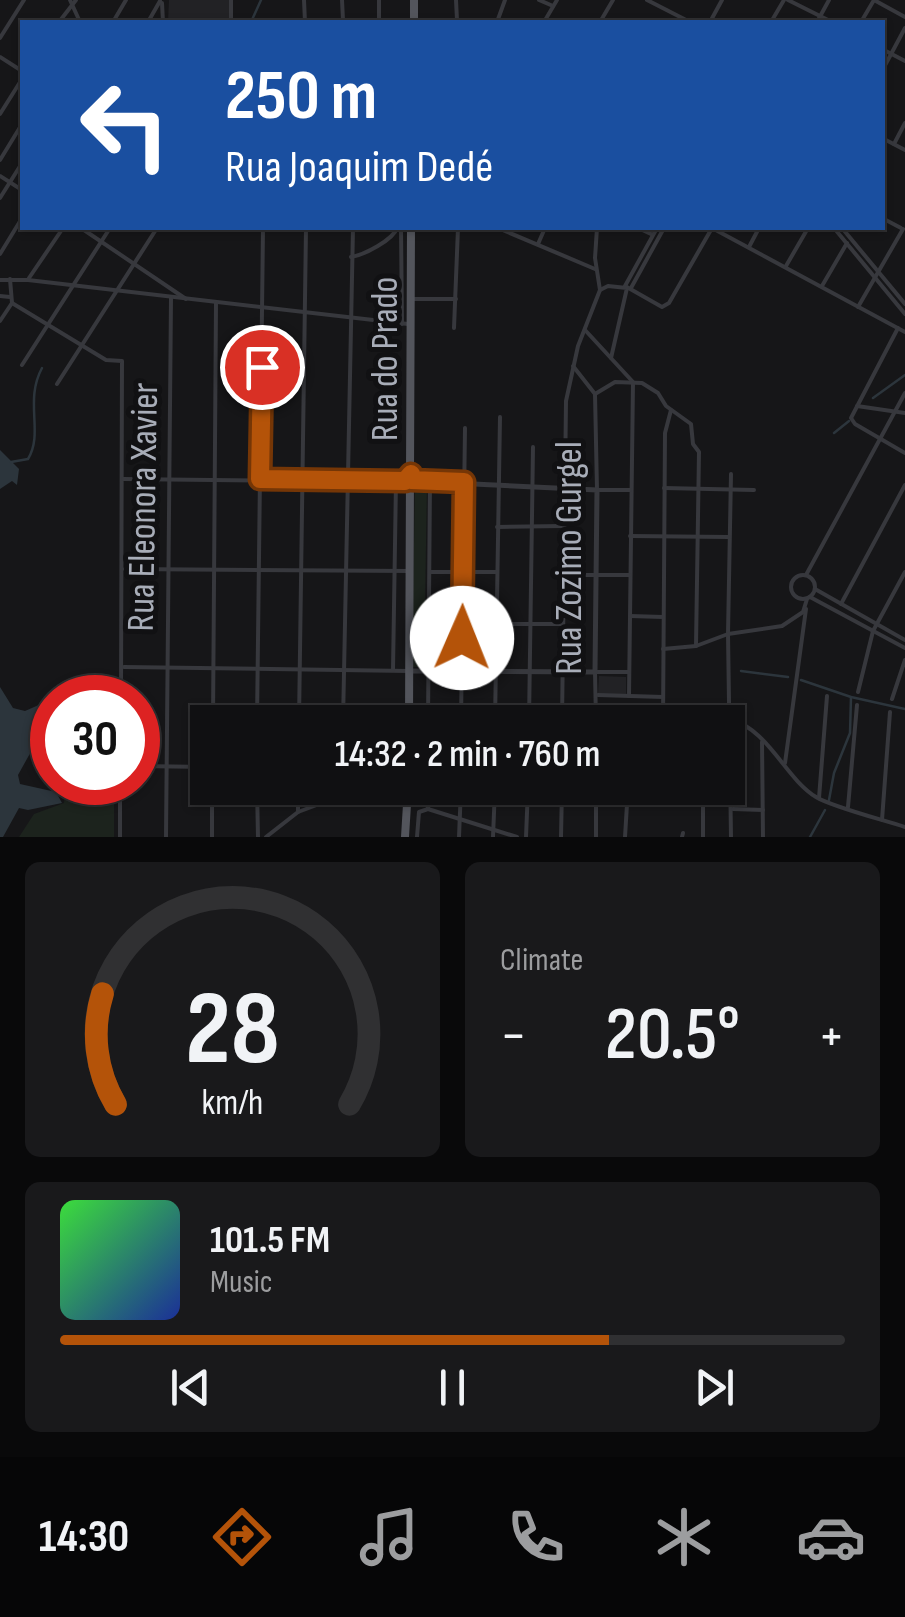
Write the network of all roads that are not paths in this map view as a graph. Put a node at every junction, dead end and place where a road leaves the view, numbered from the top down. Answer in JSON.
{"nodes":[{"id":1,"x":24,"y":0,"type":"edge"},
{"id":2,"x":539,"y":0,"type":"edge"},
{"id":3,"x":646,"y":0,"type":"edge"},
{"id":4,"x":666,"y":0,"type":"edge"},
{"id":5,"x":786,"y":0,"type":"edge"},
{"id":6,"x":828,"y":0,"type":"edge"},
{"id":7,"x":874,"y":0,"type":"edge"},
{"id":8,"x":555,"y":3,"type":"edge"},
{"id":9,"x":662,"y":8,"type":"junction"},
{"id":10,"x":905,"y":17,"type":"edge"},
{"id":11,"x":686,"y":20,"type":"edge"},
{"id":12,"x":819,"y":20,"type":"edge"},
{"id":13,"x":905,"y":28,"type":"edge"},
{"id":14,"x":0,"y":38,"type":"edge"},
{"id":15,"x":885,"y":50,"type":"edge"},
{"id":16,"x":892,"y":54,"type":"junction"},
{"id":17,"x":905,"y":61,"type":"edge"},
{"id":18,"x":885,"y":66,"type":"edge"},
{"id":19,"x":20,"y":83,"type":"edge"},
{"id":20,"x":0,"y":114,"type":"edge"},
{"id":21,"x":905,"y":123,"type":"edge"},
{"id":22,"x":20,"y":127,"type":"edge"},
{"id":23,"x":885,"y":140,"type":"edge"},
{"id":24,"x":894,"y":144,"type":"junction"},
{"id":25,"x":905,"y":150,"type":"edge"},
{"id":26,"x":0,"y":160,"type":"edge"},
{"id":27,"x":20,"y":167,"type":"edge"},
{"id":28,"x":0,"y":176,"type":"edge"},
{"id":29,"x":10,"y":182,"type":"junction"},
{"id":30,"x":20,"y":189,"type":"edge"},
{"id":31,"x":0,"y":198,"type":"edge"},
{"id":32,"x":20,"y":221,"type":"edge"},
{"id":33,"x":61,"y":230,"type":"edge"},
{"id":34,"x":84,"y":230,"type":"edge"},
{"id":35,"x":109,"y":230,"type":"edge"},
{"id":36,"x":155,"y":230,"type":"edge"},
{"id":37,"x":263,"y":230,"type":"edge"},
{"id":38,"x":306,"y":230,"type":"edge"},
{"id":39,"x":352,"y":230,"type":"edge"},
{"id":40,"x":397,"y":230,"type":"edge"},
{"id":41,"x":399,"y":230,"type":"edge"},
{"id":42,"x":411,"y":230,"type":"edge"},
{"id":43,"x":458,"y":230,"type":"edge"},
{"id":44,"x":503,"y":230,"type":"edge"},
{"id":45,"x":544,"y":230,"type":"edge"},
{"id":46,"x":597,"y":230,"type":"edge"},
{"id":47,"x":659,"y":230,"type":"edge"},
{"id":48,"x":711,"y":230,"type":"edge"},
{"id":49,"x":716,"y":230,"type":"edge"},
{"id":50,"x":758,"y":230,"type":"edge"},
{"id":51,"x":807,"y":230,"type":"edge"},
{"id":52,"x":836,"y":230,"type":"edge"},
{"id":53,"x":843,"y":230,"type":"edge"},
{"id":54,"x":854,"y":230,"type":"edge"},
{"id":55,"x":904,"y":230,"type":"edge"},
{"id":56,"x":848,"y":240,"type":"junction"},
{"id":57,"x":102,"y":242,"type":"junction"},
{"id":58,"x":538,"y":244,"type":"junction"},
{"id":59,"x":749,"y":246,"type":"junction"},
{"id":60,"x":0,"y":254,"type":"edge"},
{"id":61,"x":351,"y":257,"type":"junction"},
{"id":62,"x":134,"y":262,"type":"junction"},
{"id":63,"x":786,"y":266,"type":"junction"},
{"id":64,"x":598,"y":271,"type":"junction"},
{"id":65,"x":877,"y":275,"type":"junction"},
{"id":66,"x":10,"y":279,"type":"junction"},
{"id":67,"x":0,"y":280,"type":"edge"},
{"id":68,"x":28,"y":280,"type":"junction"},
{"id":69,"x":72,"y":285,"type":"junction"},
{"id":70,"x":628,"y":287,"type":"junction"},
{"id":71,"x":822,"y":287,"type":"junction"},
{"id":72,"x":600,"y":290,"type":"junction"},
{"id":73,"x":116,"y":292,"type":"junction"},
{"id":74,"x":0,"y":296,"type":"edge"},
{"id":75,"x":171,"y":298,"type":"junction"},
{"id":76,"x":411,"y":298,"type":"junction"},
{"id":77,"x":186,"y":299,"type":"junction"},
{"id":78,"x":456,"y":299,"type":"junction"},
{"id":79,"x":11,"y":300,"type":"junction"},
{"id":80,"x":216,"y":303,"type":"junction"},
{"id":81,"x":905,"y":304,"type":"edge"},
{"id":82,"x":858,"y":307,"type":"junction"},
{"id":83,"x":263,"y":308,"type":"junction"},
{"id":84,"x":304,"y":312,"type":"junction"},
{"id":85,"x":905,"y":314,"type":"edge"},
{"id":86,"x":349,"y":317,"type":"junction"},
{"id":87,"x":0,"y":321,"type":"edge"},
{"id":88,"x":406,"y":324,"type":"junction"},
{"id":89,"x":48,"y":326,"type":"junction"},
{"id":90,"x":454,"y":328,"type":"dead end"},
{"id":91,"x":898,"y":328,"type":"junction"},
{"id":92,"x":584,"y":329,"type":"junction"},
{"id":93,"x":905,"y":332,"type":"edge"},
{"id":94,"x":80,"y":346,"type":"junction"},
{"id":95,"x":611,"y":358,"type":"junction"},
{"id":96,"x":22,"y":365,"type":"dead end"},
{"id":97,"x":573,"y":366,"type":"junction"},
{"id":98,"x":633,"y":382,"type":"junction"},
{"id":99,"x":56,"y":384,"type":"dead end"},
{"id":100,"x":905,"y":392,"type":"edge"},
{"id":101,"x":595,"y":394,"type":"junction"},
{"id":102,"x":857,"y":406,"type":"junction"},
{"id":103,"x":672,"y":410,"type":"junction"},
{"id":104,"x":894,"y":412,"type":"junction"},
{"id":105,"x":905,"y":413,"type":"edge"},
{"id":106,"x":500,"y":417,"type":"dead end"},
{"id":107,"x":465,"y":428,"type":"dead end"},
{"id":108,"x":882,"y":437,"type":"junction"},
{"id":109,"x":533,"y":446,"type":"dead end"},
{"id":110,"x":905,"y":453,"type":"edge"},
{"id":111,"x":731,"y":474,"type":"dead end"},
{"id":112,"x":170,"y":478,"type":"junction"},
{"id":113,"x":123,"y":479,"type":"junction"},
{"id":114,"x":214,"y":479,"type":"junction"},
{"id":115,"x":260,"y":479,"type":"junction"},
{"id":116,"x":301,"y":480,"type":"junction"},
{"id":117,"x":346,"y":480,"type":"junction"},
{"id":118,"x":430,"y":480,"type":"junction"},
{"id":119,"x":396,"y":481,"type":"junction"},
{"id":120,"x":409,"y":481,"type":"junction"},
{"id":121,"x":464,"y":482,"type":"junction"},
{"id":122,"x":498,"y":482,"type":"junction"},
{"id":123,"x":531,"y":485,"type":"junction"},
{"id":124,"x":905,"y":485,"type":"edge"},
{"id":125,"x":564,"y":487,"type":"junction"},
{"id":126,"x":664,"y":488,"type":"junction"},
{"id":127,"x":596,"y":490,"type":"junction"},
{"id":128,"x":630,"y":490,"type":"junction"},
{"id":129,"x":729,"y":490,"type":"junction"},
{"id":130,"x":754,"y":490,"type":"dead end"},
{"id":131,"x":698,"y":491,"type":"junction"},
{"id":132,"x":564,"y":526,"type":"junction"},
{"id":133,"x":498,"y":527,"type":"junction"},
{"id":134,"x":530,"y":527,"type":"junction"},
{"id":135,"x":630,"y":536,"type":"junction"},
{"id":136,"x":664,"y":536,"type":"junction"},
{"id":137,"x":696,"y":537,"type":"junction"},
{"id":138,"x":729,"y":537,"type":"junction"},
{"id":139,"x":169,"y":569,"type":"junction"},
{"id":140,"x":123,"y":570,"type":"junction"},
{"id":141,"x":214,"y":570,"type":"junction"},
{"id":142,"x":260,"y":570,"type":"junction"},
{"id":143,"x":300,"y":570,"type":"junction"},
{"id":144,"x":410,"y":570,"type":"junction"},
{"id":145,"x":394,"y":571,"type":"junction"},
{"id":146,"x":346,"y":572,"type":"junction"},
{"id":147,"x":429,"y":572,"type":"junction"},
{"id":148,"x":463,"y":572,"type":"junction"},
{"id":149,"x":496,"y":572,"type":"junction"},
{"id":150,"x":905,"y":572,"type":"edge"},
{"id":151,"x":597,"y":574,"type":"junction"},
{"id":152,"x":564,"y":575,"type":"junction"},
{"id":153,"x":630,"y":575,"type":"junction"},
{"id":154,"x":806,"y":575,"type":"junction"},
{"id":155,"x":815,"y":588,"type":"junction"},
{"id":156,"x":808,"y":598,"type":"junction"},
{"id":157,"x":840,"y":604,"type":"junction"},
{"id":158,"x":806,"y":608,"type":"junction"},
{"id":159,"x":630,"y":616,"type":"junction"},
{"id":160,"x":663,"y":617,"type":"junction"},
{"id":161,"x":496,"y":624,"type":"junction"},
{"id":162,"x":529,"y":624,"type":"junction"},
{"id":163,"x":563,"y":624,"type":"junction"},
{"id":164,"x":877,"y":624,"type":"junction"},
{"id":165,"x":873,"y":631,"type":"junction"},
{"id":166,"x":728,"y":634,"type":"junction"},
{"id":167,"x":905,"y":640,"type":"edge"},
{"id":168,"x":696,"y":646,"type":"junction"},
{"id":169,"x":905,"y":648,"type":"edge"},
{"id":170,"x":663,"y":649,"type":"junction"},
{"id":171,"x":905,"y":660,"type":"edge"},
{"id":172,"x":168,"y":667,"type":"junction"},
{"id":173,"x":258,"y":667,"type":"junction"},
{"id":174,"x":122,"y":668,"type":"junction"},
{"id":175,"x":213,"y":668,"type":"junction"},
{"id":176,"x":299,"y":668,"type":"junction"},
{"id":177,"x":343,"y":669,"type":"junction"},
{"id":178,"x":392,"y":670,"type":"junction"},
{"id":179,"x":462,"y":670,"type":"junction"},
{"id":180,"x":409,"y":671,"type":"junction"},
{"id":181,"x":428,"y":671,"type":"junction"},
{"id":182,"x":562,"y":671,"type":"junction"},
{"id":183,"x":495,"y":672,"type":"junction"},
{"id":184,"x":529,"y":672,"type":"junction"},
{"id":185,"x":595,"y":672,"type":"junction"},
{"id":186,"x":629,"y":672,"type":"junction"},
{"id":187,"x":122,"y":675,"type":"edge"},
{"id":188,"x":858,"y":692,"type":"dead end"},
{"id":189,"x":595,"y":695,"type":"junction"},
{"id":190,"x":629,"y":696,"type":"junction"},
{"id":191,"x":827,"y":696,"type":"dead end"},
{"id":192,"x":663,"y":698,"type":"junction"},
{"id":193,"x":892,"y":699,"type":"dead end"},
{"id":194,"x":212,"y":705,"type":"edge"},
{"id":195,"x":257,"y":705,"type":"edge"},
{"id":196,"x":298,"y":705,"type":"edge"},
{"id":197,"x":344,"y":705,"type":"edge"},
{"id":198,"x":409,"y":705,"type":"edge"},
{"id":199,"x":428,"y":705,"type":"edge"},
{"id":200,"x":462,"y":705,"type":"edge"},
{"id":201,"x":495,"y":705,"type":"edge"},
{"id":202,"x":528,"y":705,"type":"edge"},
{"id":203,"x":562,"y":705,"type":"edge"},
{"id":204,"x":595,"y":705,"type":"edge"},
{"id":205,"x":663,"y":705,"type":"edge"},
{"id":206,"x":730,"y":705,"type":"edge"},
{"id":207,"x":857,"y":705,"type":"dead end"},
{"id":208,"x":890,"y":712,"type":"dead end"},
{"id":209,"x":745,"y":726,"type":"edge"},
{"id":210,"x":762,"y":740,"type":"junction"},
{"id":211,"x":785,"y":762,"type":"junction"},
{"id":212,"x":160,"y":766,"type":"edge"},
{"id":213,"x":166,"y":766,"type":"junction"},
{"id":214,"x":190,"y":767,"type":"edge"},
{"id":215,"x":819,"y":798,"type":"junction"},
{"id":216,"x":120,"y":805,"type":"edge"},
{"id":217,"x":212,"y":805,"type":"edge"},
{"id":218,"x":257,"y":805,"type":"edge"},
{"id":219,"x":298,"y":805,"type":"edge"},
{"id":220,"x":318,"y":805,"type":"edge"},
{"id":221,"x":407,"y":805,"type":"edge"},
{"id":222,"x":428,"y":805,"type":"edge"},
{"id":223,"x":461,"y":805,"type":"edge"},
{"id":224,"x":495,"y":805,"type":"edge"},
{"id":225,"x":527,"y":805,"type":"edge"},
{"id":226,"x":561,"y":805,"type":"edge"},
{"id":227,"x":596,"y":805,"type":"edge"},
{"id":228,"x":627,"y":805,"type":"edge"},
{"id":229,"x":703,"y":805,"type":"edge"},
{"id":230,"x":731,"y":805,"type":"edge"},
{"id":231,"x":848,"y":808,"type":"junction"},
{"id":232,"x":428,"y":809,"type":"junction"},
{"id":233,"x":731,"y":809,"type":"junction"},
{"id":234,"x":763,"y":810,"type":"junction"},
{"id":235,"x":298,"y":812,"type":"junction"},
{"id":236,"x":461,"y":818,"type":"junction"},
{"id":237,"x":882,"y":820,"type":"junction"},
{"id":238,"x":905,"y":827,"type":"edge"},
{"id":239,"x":494,"y":830,"type":"junction"},
{"id":240,"x":120,"y":837,"type":"edge"},
{"id":241,"x":166,"y":837,"type":"edge"},
{"id":242,"x":212,"y":837,"type":"edge"},
{"id":243,"x":258,"y":837,"type":"edge"},
{"id":244,"x":266,"y":837,"type":"edge"},
{"id":245,"x":405,"y":837,"type":"edge"},
{"id":246,"x":417,"y":837,"type":"edge"},
{"id":247,"x":460,"y":837,"type":"edge"},
{"id":248,"x":493,"y":837,"type":"edge"},
{"id":249,"x":516,"y":837,"type":"edge"},
{"id":250,"x":526,"y":837,"type":"edge"},
{"id":251,"x":560,"y":837,"type":"edge"},
{"id":252,"x":596,"y":837,"type":"edge"},
{"id":253,"x":625,"y":837,"type":"edge"},
{"id":254,"x":703,"y":837,"type":"edge"},
{"id":255,"x":731,"y":837,"type":"edge"},
{"id":256,"x":763,"y":837,"type":"edge"}],
"edges":[{"from":1,"to":14,"type":"street"},
{"from":2,"to":8,"type":"street"},
{"from":3,"to":9,"type":"street"},
{"from":4,"to":9,"type":"street"},
{"from":5,"to":12,"type":"street"},
{"from":6,"to":12,"type":"street"},
{"from":7,"to":10,"type":"street"},
{"from":9,"to":11,"type":"street"},
{"from":13,"to":16,"type":"street"},
{"from":15,"to":16,"type":"street"},
{"from":16,"to":17,"type":"street"},
{"from":16,"to":18,"type":"street"},
{"from":19,"to":20,"type":"street"},
{"from":21,"to":24,"type":"street"},
{"from":22,"to":26,"type":"street"},
{"from":23,"to":24,"type":"street"},
{"from":24,"to":25,"type":"street"},
{"from":27,"to":29,"type":"street"},
{"from":28,"to":29,"type":"street"},
{"from":29,"to":30,"type":"street"},
{"from":29,"to":31,"type":"street"},
{"from":32,"to":60,"type":"street"},
{"from":33,"to":68,"type":"street"},
{"from":34,"to":57,"type":"street"},
{"from":35,"to":57,"type":"street"},
{"from":36,"to":62,"type":"street"},
{"from":37,"to":83,"type":"street"},
{"from":38,"to":84,"type":"street"},
{"from":39,"to":61,"type":"street"},
{"from":40,"to":61,"type":"street"},
{"from":41,"to":88,"type":"street"},
{"from":42,"to":76,"type":"main road","name":"Rua do Prado"},
{"from":43,"to":78,"type":"street"},
{"from":44,"to":58,"type":"street"},
{"from":45,"to":58,"type":"street"},
{"from":46,"to":64,"type":"street"},
{"from":47,"to":70,"type":"street"},
{"from":48,"to":70,"type":"street"},
{"from":49,"to":59,"type":"street"},
{"from":50,"to":59,"type":"street"},
{"from":51,"to":63,"type":"street"},
{"from":52,"to":56,"type":"street"},
{"from":53,"to":56,"type":"street"},
{"from":54,"to":56,"type":"street"},
{"from":55,"to":65,"type":"street"},
{"from":56,"to":65,"type":"street"},
{"from":56,"to":71,"type":"street"},
{"from":57,"to":62,"type":"street"},
{"from":57,"to":69,"type":"street"},
{"from":58,"to":64,"type":"street"},
{"from":59,"to":63,"type":"street"},
{"from":61,"to":86,"type":"street"},
{"from":62,"to":73,"type":"street"},
{"from":62,"to":77,"type":"street"},
{"from":63,"to":71,"type":"street"},
{"from":64,"to":72,"type":"street"},
{"from":65,"to":81,"type":"street"},
{"from":65,"to":82,"type":"street"},
{"from":65,"to":85,"type":"street"},
{"from":66,"to":67,"type":"street"},
{"from":66,"to":68,"type":"street"},
{"from":66,"to":79,"type":"street"},
{"from":68,"to":69,"type":"street"},
{"from":69,"to":73,"type":"street"},
{"from":69,"to":89,"type":"street"},
{"from":70,"to":72,"type":"street"},
{"from":70,"to":95,"type":"street"},
{"from":71,"to":82,"type":"street"},
{"from":72,"to":92,"type":"street"},
{"from":73,"to":75,"type":"street"},
{"from":73,"to":94,"type":"street"},
{"from":74,"to":79,"type":"street"},
{"from":75,"to":77,"type":"street"},
{"from":75,"to":112,"type":"street","name":"Rua Eleonora Xavier"},
{"from":76,"to":78,"type":"street"},
{"from":76,"to":88,"type":"main road","name":"Rua do Prado"},
{"from":77,"to":80,"type":"street"},
{"from":78,"to":90,"type":"street"},
{"from":79,"to":87,"type":"street"},
{"from":79,"to":89,"type":"street"},
{"from":80,"to":83,"type":"street"},
{"from":80,"to":114,"type":"street"},
{"from":82,"to":91,"type":"street"},
{"from":83,"to":84,"type":"street"},
{"from":83,"to":115,"type":"street"},
{"from":84,"to":86,"type":"street"},
{"from":84,"to":116,"type":"street"},
{"from":86,"to":88,"type":"street"},
{"from":86,"to":117,"type":"street"},
{"from":88,"to":120,"type":"main road","name":"Rua do Prado"},
{"from":89,"to":94,"type":"street"},
{"from":89,"to":96,"type":"street"},
{"from":91,"to":93,"type":"street"},
{"from":91,"to":102,"type":"street"},
{"from":92,"to":95,"type":"street"},
{"from":92,"to":97,"type":"street"},
{"from":94,"to":99,"type":"street"},
{"from":94,"to":113,"type":"street"},
{"from":95,"to":98,"type":"street"},
{"from":97,"to":101,"type":"street"},
{"from":97,"to":125,"type":"street"},
{"from":98,"to":101,"type":"street"},
{"from":98,"to":103,"type":"street"},
{"from":98,"to":128,"type":"street"},
{"from":100,"to":104,"type":"street"},
{"from":101,"to":127,"type":"street","name":"Rua Zozimo Gurgel"},
{"from":102,"to":104,"type":"street"},
{"from":102,"to":108,"type":"street"},
{"from":103,"to":126,"type":"street"},
{"from":103,"to":131,"type":"street"},
{"from":104,"to":105,"type":"street"},
{"from":104,"to":108,"type":"street"},
{"from":106,"to":122,"type":"street"},
{"from":107,"to":121,"type":"street"},
{"from":108,"to":110,"type":"street"},
{"from":108,"to":154,"type":"street"},
{"from":109,"to":123,"type":"street"},
{"from":111,"to":129,"type":"street"},
{"from":112,"to":113,"type":"street"},
{"from":112,"to":114,"type":"street"},
{"from":112,"to":139,"type":"street","name":"Rua Eleonora Xavier"},
{"from":113,"to":140,"type":"street"},
{"from":114,"to":115,"type":"street"},
{"from":114,"to":141,"type":"street"},
{"from":115,"to":116,"type":"street"},
{"from":115,"to":142,"type":"street"},
{"from":116,"to":117,"type":"street"},
{"from":116,"to":143,"type":"street"},
{"from":117,"to":119,"type":"street"},
{"from":117,"to":146,"type":"street"},
{"from":118,"to":120,"type":"street"},
{"from":118,"to":121,"type":"street"},
{"from":118,"to":147,"type":"street"},
{"from":119,"to":120,"type":"street"},
{"from":119,"to":145,"type":"street"},
{"from":120,"to":144,"type":"main road","name":"Rua do Prado"},
{"from":121,"to":122,"type":"street"},
{"from":121,"to":148,"type":"street"},
{"from":122,"to":123,"type":"street"},
{"from":122,"to":133,"type":"street"},
{"from":123,"to":125,"type":"street"},
{"from":123,"to":134,"type":"street"},
{"from":124,"to":157,"type":"street"},
{"from":125,"to":127,"type":"street"},
{"from":125,"to":132,"type":"street"},
{"from":126,"to":131,"type":"street"},
{"from":126,"to":136,"type":"street"},
{"from":127,"to":128,"type":"street"},
{"from":127,"to":151,"type":"street","name":"Rua Zozimo Gurgel"},
{"from":128,"to":135,"type":"street"},
{"from":129,"to":130,"type":"street"},
{"from":129,"to":131,"type":"street"},
{"from":129,"to":138,"type":"street"},
{"from":131,"to":137,"type":"street"},
{"from":132,"to":134,"type":"street"},
{"from":132,"to":152,"type":"street"},
{"from":133,"to":134,"type":"street"},
{"from":133,"to":149,"type":"street"},
{"from":134,"to":162,"type":"street"},
{"from":135,"to":136,"type":"street"},
{"from":135,"to":153,"type":"street"},
{"from":136,"to":137,"type":"street"},
{"from":136,"to":160,"type":"street"},
{"from":137,"to":138,"type":"street"},
{"from":137,"to":168,"type":"street"},
{"from":138,"to":166,"type":"street"},
{"from":139,"to":140,"type":"street"},
{"from":139,"to":141,"type":"street"},
{"from":139,"to":172,"type":"street","name":"Rua Eleonora Xavier"},
{"from":140,"to":174,"type":"street"},
{"from":141,"to":142,"type":"street"},
{"from":141,"to":175,"type":"street"},
{"from":142,"to":143,"type":"street"},
{"from":142,"to":173,"type":"street"},
{"from":143,"to":146,"type":"street"},
{"from":143,"to":176,"type":"street"},
{"from":144,"to":145,"type":"street"},
{"from":144,"to":180,"type":"main road","name":"Rua do Prado"},
{"from":145,"to":146,"type":"street"},
{"from":145,"to":178,"type":"street"},
{"from":146,"to":177,"type":"street"},
{"from":147,"to":148,"type":"street"},
{"from":147,"to":181,"type":"street"},
{"from":148,"to":149,"type":"street"},
{"from":148,"to":179,"type":"street"},
{"from":149,"to":161,"type":"street"},
{"from":150,"to":164,"type":"street"},
{"from":151,"to":152,"type":"street"},
{"from":151,"to":153,"type":"street"},
{"from":151,"to":185,"type":"street","name":"Rua Zozimo Gurgel"},
{"from":152,"to":163,"type":"street"},
{"from":153,"to":159,"type":"street"},
{"from":154,"to":155,"type":"street"},
{"from":154,"to":156,"type":"street"},
{"from":155,"to":156,"type":"street"},
{"from":155,"to":157,"type":"street"},
{"from":156,"to":158,"type":"street"},
{"from":156,"to":165,"type":"street"},
{"from":157,"to":164,"type":"street"},
{"from":158,"to":166,"type":"street"},
{"from":158,"to":211,"type":"street"},
{"from":159,"to":160,"type":"street"},
{"from":159,"to":186,"type":"street"},
{"from":160,"to":170,"type":"street"},
{"from":161,"to":162,"type":"street"},
{"from":161,"to":183,"type":"street"},
{"from":162,"to":163,"type":"street"},
{"from":162,"to":184,"type":"street"},
{"from":163,"to":182,"type":"street"},
{"from":164,"to":165,"type":"street"},
{"from":164,"to":167,"type":"street"},
{"from":165,"to":169,"type":"street"},
{"from":165,"to":188,"type":"street"},
{"from":166,"to":168,"type":"street"},
{"from":166,"to":206,"type":"street"},
{"from":168,"to":170,"type":"street"},
{"from":170,"to":192,"type":"street"},
{"from":171,"to":193,"type":"street"},
{"from":172,"to":174,"type":"street"},
{"from":172,"to":175,"type":"street"},
{"from":172,"to":213,"type":"street","name":"Rua Eleonora Xavier"},
{"from":173,"to":175,"type":"street"},
{"from":173,"to":176,"type":"street"},
{"from":173,"to":195,"type":"street"},
{"from":174,"to":187,"type":"street"},
{"from":175,"to":194,"type":"street"},
{"from":176,"to":177,"type":"street"},
{"from":176,"to":196,"type":"street"},
{"from":177,"to":178,"type":"street"},
{"from":177,"to":197,"type":"street"},
{"from":178,"to":180,"type":"street"},
{"from":179,"to":181,"type":"street"},
{"from":179,"to":183,"type":"street"},
{"from":179,"to":200,"type":"street"},
{"from":180,"to":181,"type":"street"},
{"from":180,"to":198,"type":"main road","name":"Rua do Prado"},
{"from":181,"to":199,"type":"street"},
{"from":182,"to":184,"type":"street"},
{"from":182,"to":185,"type":"street"},
{"from":182,"to":203,"type":"street"},
{"from":183,"to":184,"type":"street"},
{"from":183,"to":201,"type":"street"},
{"from":184,"to":202,"type":"street"},
{"from":185,"to":186,"type":"street"},
{"from":185,"to":189,"type":"street","name":"Rua Zozimo Gurgel"},
{"from":186,"to":190,"type":"street"},
{"from":189,"to":190,"type":"street"},
{"from":189,"to":204,"type":"street","name":"Rua Zozimo Gurgel"},
{"from":190,"to":192,"type":"street"},
{"from":191,"to":215,"type":"street"},
{"from":192,"to":205,"type":"street"},
{"from":207,"to":231,"type":"street"},
{"from":208,"to":237,"type":"street"},
{"from":209,"to":210,"type":"street"},
{"from":210,"to":211,"type":"street"},
{"from":210,"to":234,"type":"street"},
{"from":211,"to":215,"type":"street"},
{"from":212,"to":213,"type":"street"},
{"from":213,"to":214,"type":"street"},
{"from":213,"to":241,"type":"street","name":"Rua Eleonora Xavier"},
{"from":215,"to":231,"type":"street"},
{"from":216,"to":240,"type":"street"},
{"from":217,"to":242,"type":"street"},
{"from":218,"to":243,"type":"street"},
{"from":219,"to":235,"type":"street"},
{"from":220,"to":235,"type":"street"},
{"from":221,"to":245,"type":"main road"},
{"from":222,"to":232,"type":"street"},
{"from":223,"to":236,"type":"street"},
{"from":224,"to":239,"type":"street"},
{"from":225,"to":250,"type":"street"},
{"from":226,"to":251,"type":"street"},
{"from":227,"to":252,"type":"street"},
{"from":228,"to":253,"type":"street"},
{"from":229,"to":254,"type":"street"},
{"from":230,"to":233,"type":"street"},
{"from":231,"to":237,"type":"street"},
{"from":232,"to":236,"type":"street"},
{"from":232,"to":246,"type":"street"},
{"from":233,"to":234,"type":"street"},
{"from":233,"to":255,"type":"street"},
{"from":234,"to":256,"type":"street"},
{"from":235,"to":244,"type":"street"},
{"from":236,"to":239,"type":"street"},
{"from":236,"to":247,"type":"street"},
{"from":237,"to":238,"type":"street"},
{"from":239,"to":248,"type":"street"},
{"from":239,"to":249,"type":"street"}]}
